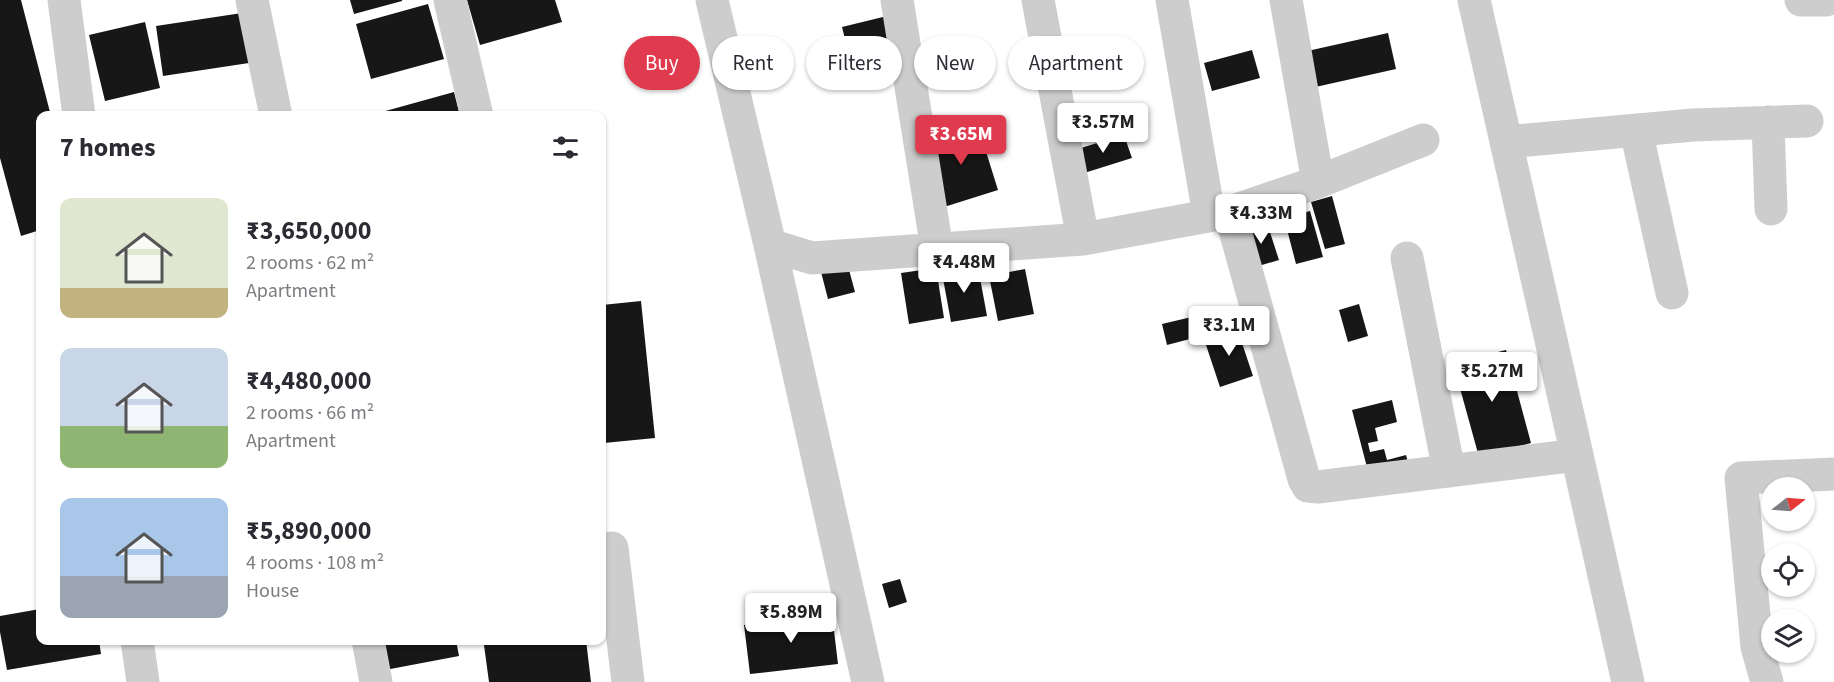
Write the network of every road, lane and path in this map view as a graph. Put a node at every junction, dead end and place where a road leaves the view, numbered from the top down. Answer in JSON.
{"nodes":[{"id":1,"x":64,"y":0,"type":"edge"},
{"id":2,"x":252,"y":0,"type":"edge"},
{"id":3,"x":450,"y":0,"type":"edge"},
{"id":4,"x":712,"y":0,"type":"edge"},
{"id":5,"x":897,"y":0,"type":"edge"},
{"id":6,"x":1038,"y":0,"type":"edge"},
{"id":7,"x":1172,"y":0,"type":"edge"},
{"id":8,"x":1286,"y":0,"type":"edge"},
{"id":9,"x":1474,"y":0,"type":"edge"},
{"id":10,"x":1801,"y":0,"type":"edge"},
{"id":11,"x":1826,"y":0,"type":"edge"},
{"id":12,"x":78,"y":111,"type":"edge"},
{"id":13,"x":275,"y":111,"type":"edge"},
{"id":14,"x":476,"y":111,"type":"edge"},
{"id":15,"x":1808,"y":121,"type":"dead end"},
{"id":16,"x":1768,"y":122,"type":"junction"},
{"id":17,"x":1636,"y":130,"type":"junction"},
{"id":18,"x":1423,"y":140,"type":"dead end"},
{"id":19,"x":1506,"y":142,"type":"junction"},
{"id":20,"x":1318,"y":182,"type":"junction"},
{"id":21,"x":1771,"y":209,"type":"dead end"},
{"id":22,"x":1220,"y":214,"type":"junction"},
{"id":23,"x":1083,"y":239,"type":"junction"},
{"id":24,"x":770,"y":245,"type":"junction"},
{"id":25,"x":937,"y":249,"type":"junction"},
{"id":26,"x":1407,"y":258,"type":"dead end"},
{"id":27,"x":1672,"y":293,"type":"dead end"},
{"id":28,"x":1577,"y":455,"type":"junction"},
{"id":29,"x":1449,"y":471,"type":"junction"},
{"id":30,"x":1834,"y":474,"type":"edge"},
{"id":31,"x":612,"y":548,"type":"dead end"},
{"id":32,"x":137,"y":645,"type":"edge"},
{"id":33,"x":369,"y":645,"type":"edge"},
{"id":34,"x":143,"y":682,"type":"edge"},
{"id":35,"x":376,"y":682,"type":"edge"},
{"id":36,"x":628,"y":682,"type":"edge"},
{"id":37,"x":868,"y":682,"type":"edge"},
{"id":38,"x":1628,"y":682,"type":"edge"},
{"id":39,"x":1767,"y":682,"type":"edge"}],
"edges":[{"from":1,"to":12,"type":"street"},
{"from":2,"to":13,"type":"street"},
{"from":3,"to":14,"type":"street"},
{"from":4,"to":24,"type":"street"},
{"from":5,"to":25,"type":"street"},
{"from":6,"to":23,"type":"street"},
{"from":7,"to":22,"type":"street"},
{"from":8,"to":20,"type":"street"},
{"from":9,"to":19,"type":"street"},
{"from":10,"to":11,"type":"street"},
{"from":15,"to":16,"type":"street"},
{"from":16,"to":17,"type":"street"},
{"from":16,"to":21,"type":"street"},
{"from":17,"to":19,"type":"street"},
{"from":17,"to":27,"type":"street"},
{"from":18,"to":20,"type":"street"},
{"from":19,"to":28,"type":"street"},
{"from":20,"to":22,"type":"street"},
{"from":22,"to":23,"type":"street"},
{"from":22,"to":29,"type":"street"},
{"from":23,"to":25,"type":"street"},
{"from":24,"to":25,"type":"street"},
{"from":24,"to":37,"type":"street"},
{"from":26,"to":29,"type":"street"},
{"from":28,"to":29,"type":"street"},
{"from":28,"to":38,"type":"street"},
{"from":30,"to":39,"type":"street"},
{"from":31,"to":36,"type":"street"},
{"from":32,"to":34,"type":"street"},
{"from":33,"to":35,"type":"street"}]}
